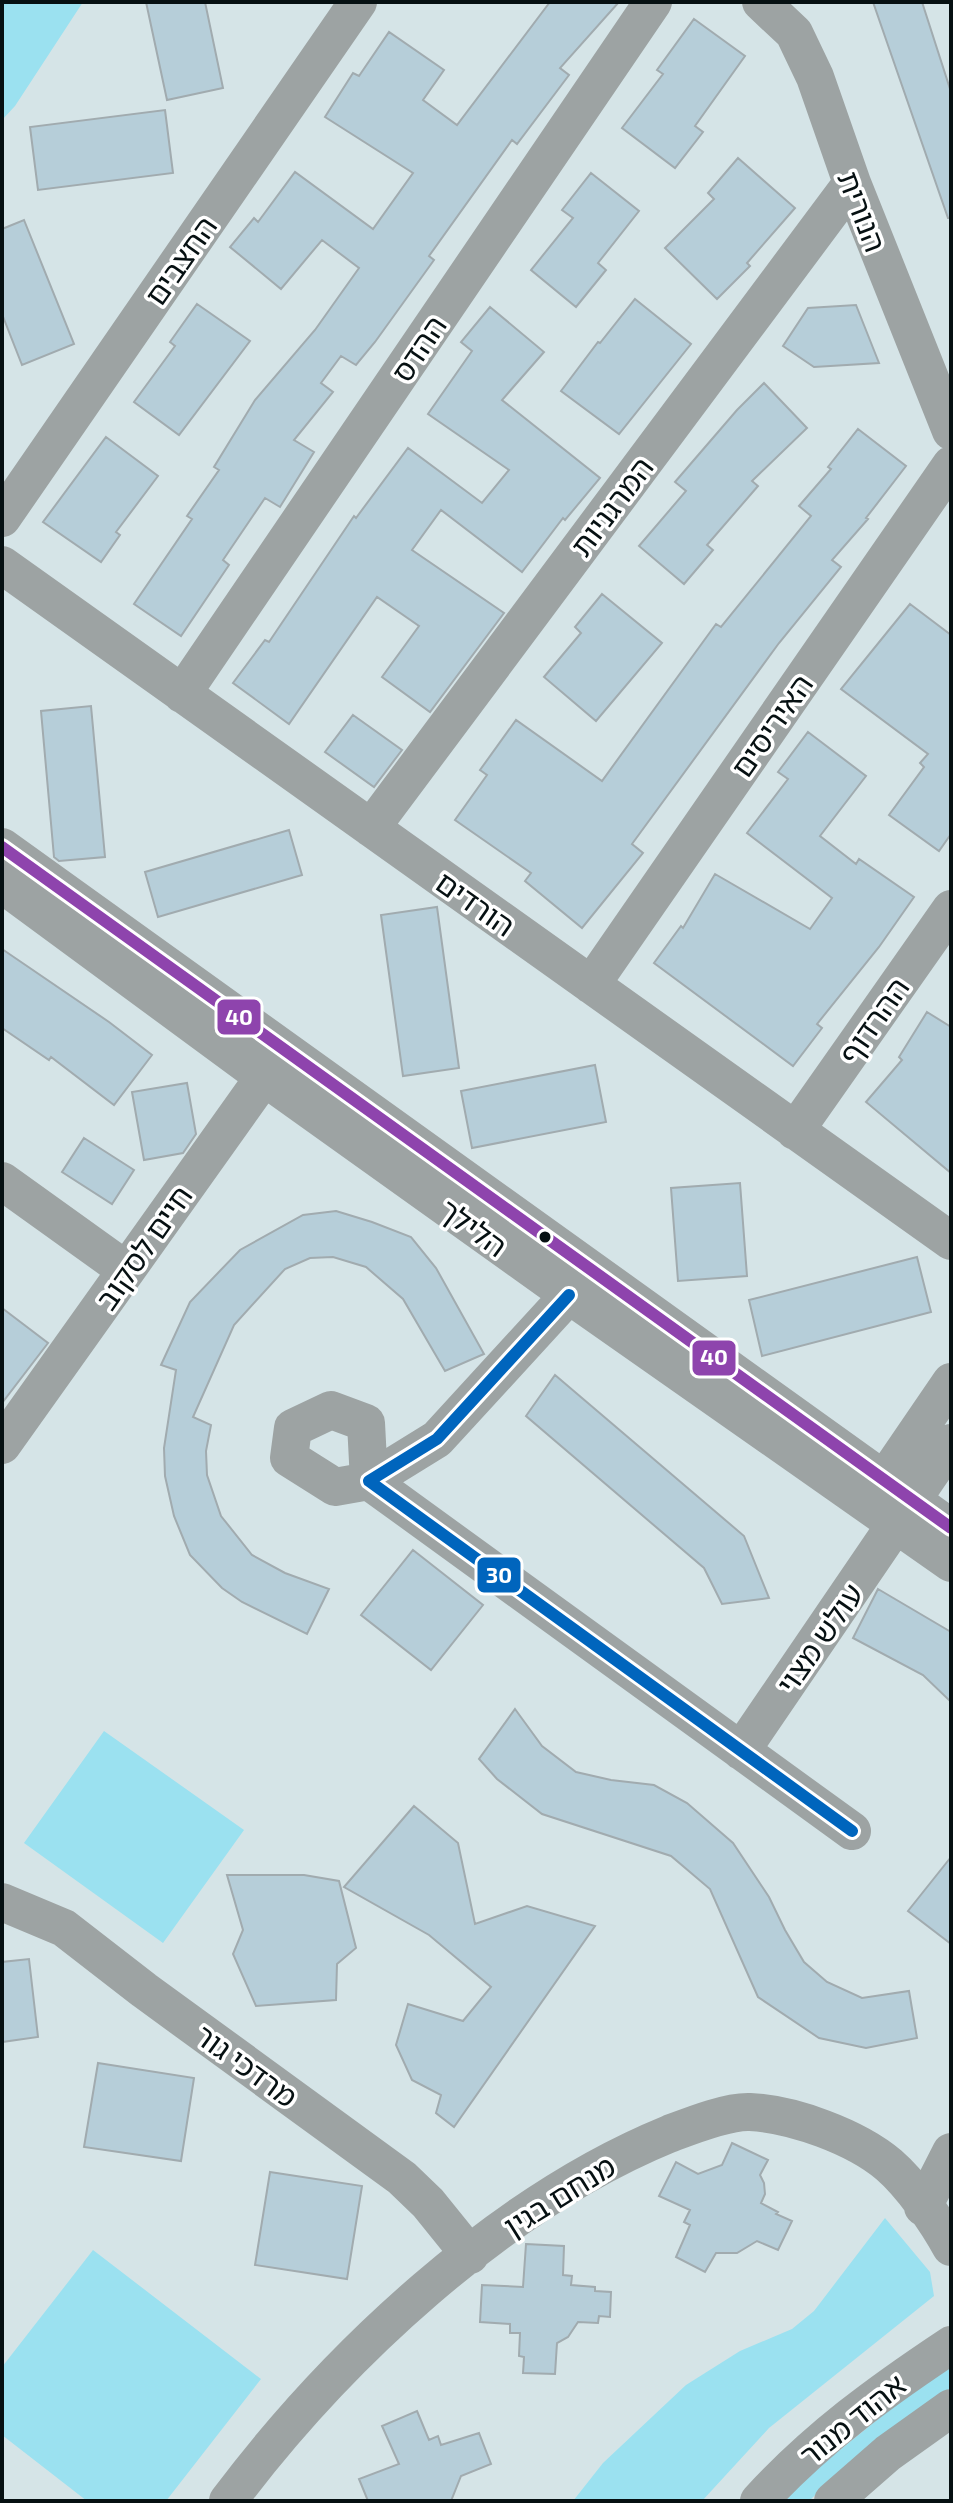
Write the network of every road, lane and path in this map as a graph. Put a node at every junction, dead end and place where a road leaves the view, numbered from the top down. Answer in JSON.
{"nodes":[{"id":1,"x":358,"y":2,"type":"edge"},
{"id":2,"x":653,"y":2,"type":"edge"},
{"id":3,"x":761,"y":2,"type":"edge"},
{"id":4,"x":852,"y":183,"type":"junction"},
{"id":5,"x":951,"y":431,"type":"edge"},
{"id":6,"x":951,"y":465,"type":"edge"},
{"id":7,"x":2,"y":518,"type":"edge"},
{"id":8,"x":2,"y":565,"type":"edge"},
{"id":9,"x":182,"y":694,"type":"junction"},
{"id":10,"x":371,"y":828,"type":"junction"},
{"id":11,"x":2,"y":847,"type":"edge"},
{"id":12,"x":2,"y":884,"type":"edge"},
{"id":13,"x":951,"y":909,"type":"edge"},
{"id":14,"x":591,"y":985,"type":"junction"},
{"id":15,"x":274,"y":1063,"type":"junction"},
{"id":16,"x":795,"y":1131,"type":"junction"},
{"id":17,"x":2,"y":1181,"type":"edge"},
{"id":18,"x":951,"y":1241,"type":"edge"},
{"id":19,"x":126,"y":1270,"type":"junction"},
{"id":20,"x":569,"y":1295,"type":"junction"},
{"id":21,"x":951,"y":1382,"type":"edge"},
{"id":22,"x":951,"y":1443,"type":"edge"},
{"id":23,"x":2,"y":1445,"type":"edge"},
{"id":24,"x":890,"y":1503,"type":"junction"},
{"id":25,"x":951,"y":1528,"type":"edge"},
{"id":26,"x":951,"y":1563,"type":"edge"},
{"id":27,"x":741,"y":1751,"type":"junction"},
{"id":28,"x":852,"y":1831,"type":"dead end"},
{"id":29,"x":2,"y":1902,"type":"edge"},
{"id":30,"x":951,"y":2152,"type":"edge"},
{"id":31,"x":923,"y":2207,"type":"junction"},
{"id":32,"x":949,"y":2242,"type":"edge"},
{"id":33,"x":470,"y":2255,"type":"junction"},
{"id":34,"x":945,"y":2343,"type":"edge"},
{"id":35,"x":951,"y":2408,"type":"edge"},
{"id":36,"x":228,"y":2501,"type":"edge"},
{"id":37,"x":759,"y":2501,"type":"edge"},
{"id":38,"x":833,"y":2501,"type":"edge"}],
"edges":[{"from":1,"to":7,"type":"street","name":"החצבים"},
{"from":2,"to":9,"type":"street","name":"ההדס"},
{"from":3,"to":4,"type":"street","name":"הנורית"},
{"from":4,"to":5,"type":"street","name":"הנורית"},
{"from":4,"to":10,"type":"street","name":"המרגניות"},
{"from":6,"to":14,"type":"street","name":"האיריסים"},
{"from":8,"to":9,"type":"street","name":"הורדים"},
{"from":9,"to":10,"type":"street","name":"הורדים"},
{"from":10,"to":14,"type":"street","name":"הורדים"},
{"from":11,"to":15,"type":"street","name":"הלילך"},
{"from":12,"to":15,"type":"street","name":"הלילך"},
{"from":13,"to":16,"type":"street","name":"ההרדוף"},
{"from":14,"to":16,"type":"street","name":"הורדים"},
{"from":15,"to":19,"type":"street","name":"חיים לסקוב"},
{"from":15,"to":20,"type":"street","name":"הלילך"},
{"from":15,"to":24,"type":"street","name":"הלילך"},
{"from":16,"to":18,"type":"street","name":"הורדים"},
{"from":17,"to":19,"type":"street"},
{"from":19,"to":23,"type":"street","name":"חיים לסקוב"},
{"from":20,"to":24,"type":"street","name":"הלילך"},
{"from":20,"to":27,"type":"street"},
{"from":21,"to":24,"type":"street"},
{"from":22,"to":24,"type":"street"},
{"from":24,"to":25,"type":"street","name":"הלילך"},
{"from":24,"to":26,"type":"street","name":"הלילך"},
{"from":24,"to":27,"type":"street","name":"עולש מצוי"},
{"from":27,"to":28,"type":"street"},
{"from":29,"to":33,"type":"street","name":"מרדכי גור"},
{"from":30,"to":31,"type":"street"},
{"from":31,"to":32,"type":"street","name":"מנחם בגין"},
{"from":31,"to":33,"type":"street","name":"מנחם בגין"},
{"from":33,"to":36,"type":"street","name":"מנחם בגין"},
{"from":34,"to":37,"type":"street","name":"אהוד מנור"},
{"from":35,"to":38,"type":"street","name":"אהוד מנור"}]}
